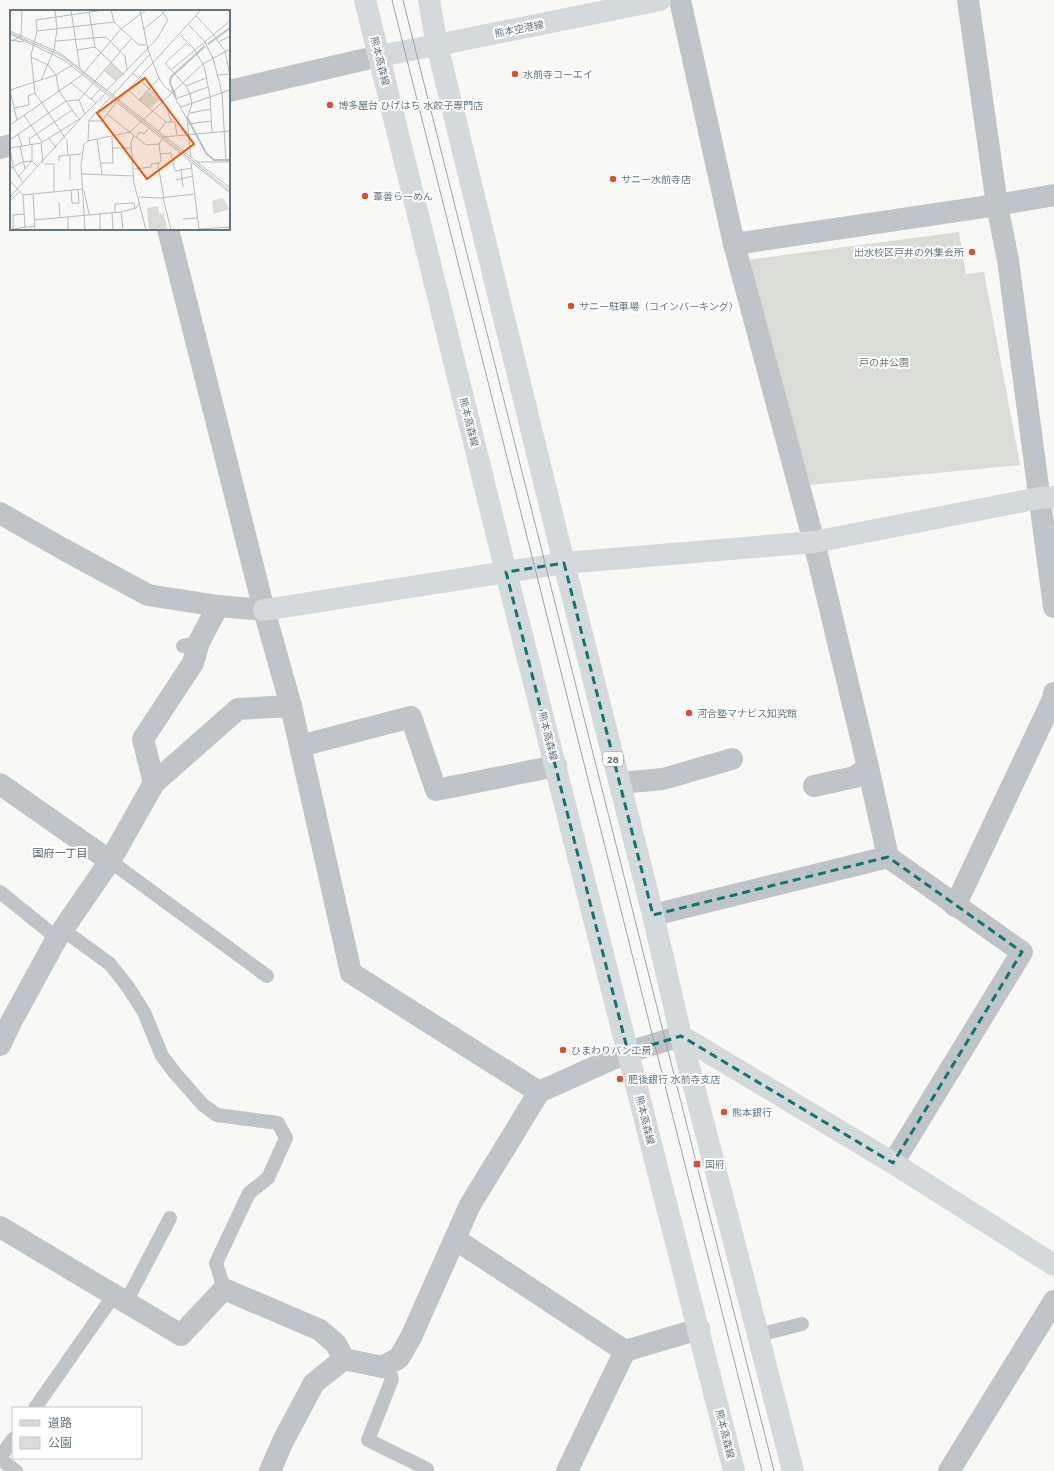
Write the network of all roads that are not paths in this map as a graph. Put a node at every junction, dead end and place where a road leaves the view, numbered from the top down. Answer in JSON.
{"nodes":[{"id":1,"x":365,"y":0,"type":"edge"},
{"id":2,"x":429,"y":0,"type":"edge"},
{"id":3,"x":660,"y":0,"type":"edge"},
{"id":4,"x":680,"y":0,"type":"edge"},
{"id":5,"x":968,"y":0,"type":"edge"},
{"id":6,"x":437,"y":45,"type":"junction"},
{"id":7,"x":379,"y":56,"type":"junction"},
{"id":8,"x":230,"y":91,"type":"edge"},
{"id":9,"x":10,"y":145,"type":"edge"},
{"id":10,"x":0,"y":148,"type":"edge"},
{"id":11,"x":1054,"y":195,"type":"edge"},
{"id":12,"x":997,"y":205,"type":"junction"},
{"id":13,"x":168,"y":230,"type":"edge"},
{"id":14,"x":734,"y":244,"type":"junction"},
{"id":15,"x":1047,"y":498,"type":"edge"},
{"id":16,"x":0,"y":513,"type":"edge"},
{"id":17,"x":814,"y":542,"type":"junction"},
{"id":18,"x":564,"y":563,"type":"junction"},
{"id":19,"x":506,"y":572,"type":"junction"},
{"id":20,"x":218,"y":606,"type":"junction"},
{"id":21,"x":1054,"y":607,"type":"edge"},
{"id":22,"x":264,"y":610,"type":"junction"},
{"id":23,"x":1054,"y":693,"type":"edge"},
{"id":24,"x":291,"y":706,"type":"junction"},
{"id":25,"x":300,"y":746,"type":"junction"},
{"id":26,"x":732,"y":760,"type":"dead end"},
{"id":27,"x":556,"y":766,"type":"junction"},
{"id":28,"x":868,"y":767,"type":"junction"},
{"id":29,"x":154,"y":783,"type":"junction"},
{"id":30,"x":620,"y":783,"type":"junction"},
{"id":31,"x":0,"y":784,"type":"edge"},
{"id":32,"x":814,"y":786,"type":"dead end"},
{"id":33,"x":888,"y":857,"type":"junction"},
{"id":34,"x":110,"y":861,"type":"junction"},
{"id":35,"x":0,"y":892,"type":"edge"},
{"id":36,"x":955,"y":906,"type":"junction"},
{"id":37,"x":653,"y":915,"type":"junction"},
{"id":38,"x":60,"y":934,"type":"junction"},
{"id":39,"x":267,"y":976,"type":"dead end"},
{"id":40,"x":681,"y":1036,"type":"junction"},
{"id":41,"x":0,"y":1045,"type":"edge"},
{"id":42,"x":628,"y":1052,"type":"junction"},
{"id":43,"x":539,"y":1092,"type":"junction"},
{"id":44,"x":893,"y":1163,"type":"junction"},
{"id":45,"x":170,"y":1218,"type":"dead end"},
{"id":46,"x":0,"y":1227,"type":"edge"},
{"id":47,"x":455,"y":1239,"type":"junction"},
{"id":48,"x":1054,"y":1265,"type":"edge"},
{"id":49,"x":224,"y":1288,"type":"junction"},
{"id":50,"x":120,"y":1299,"type":"junction"},
{"id":51,"x":1054,"y":1301,"type":"edge"},
{"id":52,"x":802,"y":1324,"type":"dead end"},
{"id":53,"x":699,"y":1329,"type":"junction"},
{"id":54,"x":758,"y":1335,"type":"junction"},
{"id":55,"x":625,"y":1351,"type":"junction"},
{"id":56,"x":344,"y":1359,"type":"junction"},
{"id":57,"x":387,"y":1364,"type":"junction"},
{"id":58,"x":36,"y":1407,"type":"edge"},
{"id":59,"x":12,"y":1440,"type":"edge"},
{"id":60,"x":0,"y":1458,"type":"edge"},
{"id":61,"x":427,"y":1469,"type":"dead end"},
{"id":62,"x":16,"y":1471,"type":"edge"},
{"id":63,"x":270,"y":1471,"type":"edge"},
{"id":64,"x":567,"y":1471,"type":"edge"},
{"id":65,"x":734,"y":1471,"type":"edge"},
{"id":66,"x":793,"y":1471,"type":"edge"},
{"id":67,"x":949,"y":1471,"type":"edge"}],
"edges":[{"from":1,"to":7,"type":"main road","name":"熊本高森線"},
{"from":2,"to":6,"type":"main road","number":"28"},
{"from":3,"to":6,"type":"main road","name":"熊本空港線"},
{"from":4,"to":14,"type":"street"},
{"from":5,"to":12,"type":"street"},
{"from":6,"to":7,"type":"main road","name":"熊本空港線"},
{"from":6,"to":18,"type":"main road","number":"28"},
{"from":7,"to":8,"type":"street"},
{"from":7,"to":19,"type":"main road","name":"熊本高森線"},
{"from":9,"to":10,"type":"street"},
{"from":11,"to":12,"type":"street"},
{"from":12,"to":14,"type":"street"},
{"from":12,"to":15,"type":"street"},
{"from":13,"to":22,"type":"street"},
{"from":14,"to":17,"type":"street"},
{"from":15,"to":17,"type":"main road"},
{"from":15,"to":21,"type":"street"},
{"from":16,"to":20,"type":"street"},
{"from":17,"to":18,"type":"main road"},
{"from":17,"to":28,"type":"street"},
{"from":18,"to":19,"type":"main road"},
{"from":18,"to":30,"type":"main road","number":"28"},
{"from":19,"to":22,"type":"main road"},
{"from":19,"to":27,"type":"main road","name":"熊本高森線"},
{"from":20,"to":22,"type":"street"},
{"from":20,"to":29,"type":"street"},
{"from":22,"to":24,"type":"street"},
{"from":23,"to":36,"type":"street"},
{"from":24,"to":25,"type":"street"},
{"from":24,"to":29,"type":"street"},
{"from":25,"to":27,"type":"street"},
{"from":25,"to":43,"type":"street"},
{"from":26,"to":30,"type":"street"},
{"from":27,"to":42,"type":"main road","name":"熊本高森線"},
{"from":28,"to":32,"type":"street"},
{"from":28,"to":33,"type":"street"},
{"from":29,"to":34,"type":"street"},
{"from":30,"to":37,"type":"main road","number":"28"},
{"from":31,"to":34,"type":"street"},
{"from":33,"to":36,"type":"street"},
{"from":33,"to":37,"type":"street"},
{"from":34,"to":38,"type":"street"},
{"from":34,"to":39,"type":"lane"},
{"from":35,"to":38,"type":"lane"},
{"from":36,"to":44,"type":"street"},
{"from":37,"to":40,"type":"main road","number":"28"},
{"from":38,"to":41,"type":"street"},
{"from":38,"to":49,"type":"lane"},
{"from":40,"to":42,"type":"street"},
{"from":40,"to":44,"type":"main road"},
{"from":40,"to":54,"type":"main road","number":"28"},
{"from":42,"to":43,"type":"street"},
{"from":42,"to":53,"type":"main road","name":"熊本高森線"},
{"from":43,"to":47,"type":"street"},
{"from":44,"to":48,"type":"main road"},
{"from":45,"to":50,"type":"lane"},
{"from":46,"to":50,"type":"street"},
{"from":47,"to":55,"type":"street"},
{"from":47,"to":57,"type":"street"},
{"from":49,"to":50,"type":"street"},
{"from":49,"to":56,"type":"street"},
{"from":50,"to":58,"type":"lane"},
{"from":51,"to":67,"type":"street"},
{"from":52,"to":54,"type":"lane"},
{"from":53,"to":55,"type":"street"},
{"from":53,"to":65,"type":"main road","name":"熊本高森線"},
{"from":54,"to":66,"type":"main road","number":"28"},
{"from":55,"to":64,"type":"street"},
{"from":56,"to":57,"type":"street"},
{"from":56,"to":63,"type":"street"},
{"from":57,"to":61,"type":"lane"},
{"from":59,"to":60,"type":"lane"},
{"from":60,"to":62,"type":"lane"}]}
